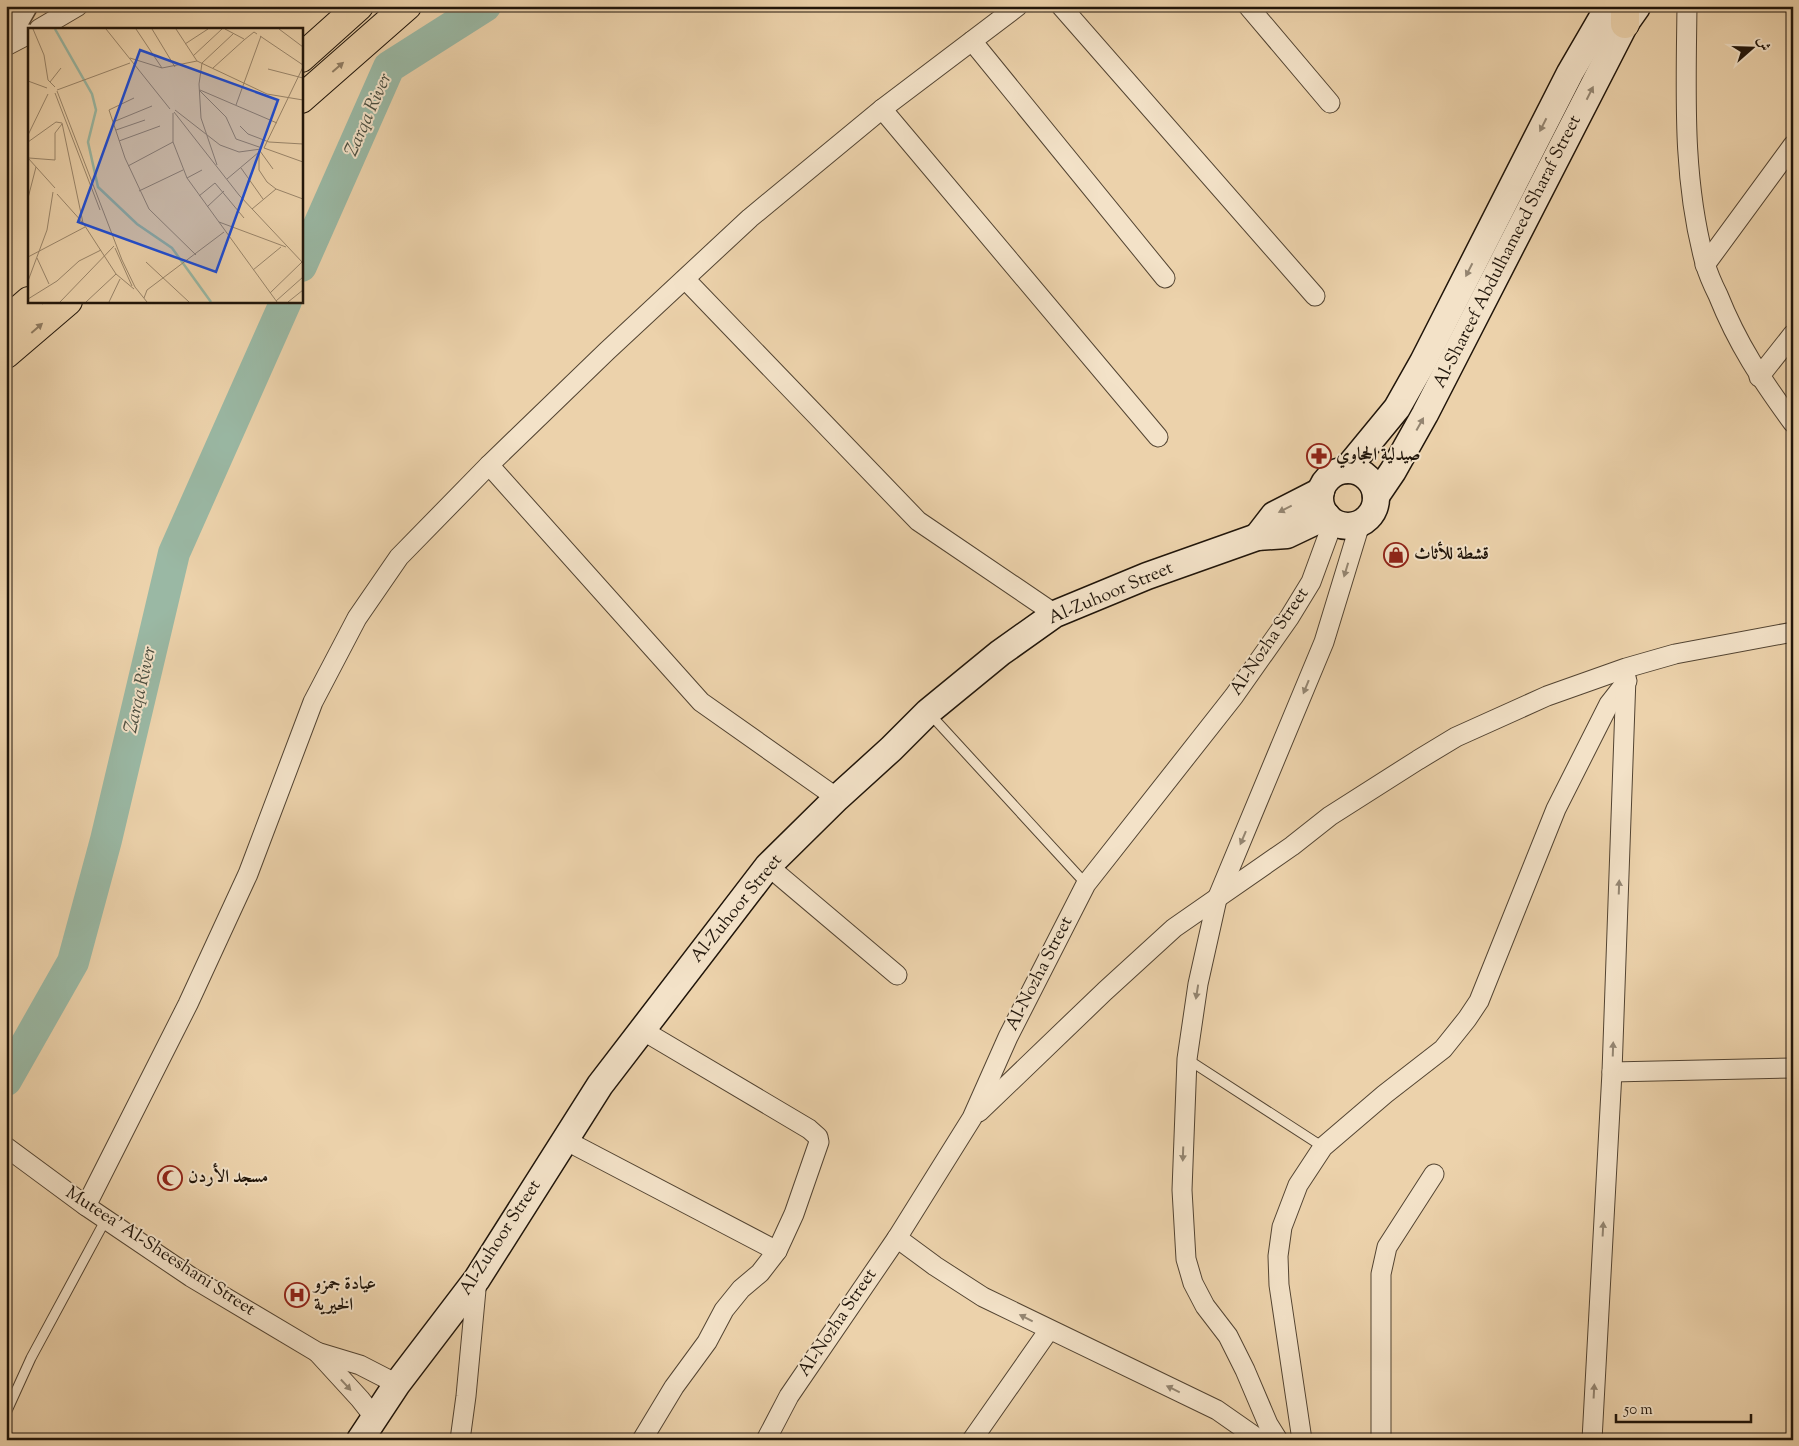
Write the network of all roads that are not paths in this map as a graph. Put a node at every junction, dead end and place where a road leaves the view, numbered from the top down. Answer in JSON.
{"nodes":[{"id":1,"x":26,"y":6,"type":"edge"},
{"id":2,"x":78,"y":6,"type":"edge"},
{"id":3,"x":359,"y":6,"type":"edge"},
{"id":4,"x":407,"y":6,"type":"edge"},
{"id":5,"x":1018,"y":6,"type":"edge"},
{"id":6,"x":1061,"y":6,"type":"edge"},
{"id":7,"x":1248,"y":6,"type":"edge"},
{"id":8,"x":1687,"y":6,"type":"edge"},
{"id":9,"x":1624,"y":11,"type":"edge"},
{"id":10,"x":41,"y":28,"type":"edge"},
{"id":11,"x":28,"y":35,"type":"edge"},
{"id":12,"x":6,"y":41,"type":"edge"},
{"id":13,"x":972,"y":41,"type":"junction"},
{"id":14,"x":6,"y":46,"type":"edge"},
{"id":15,"x":302,"y":57,"type":"edge"},
{"id":16,"x":302,"y":98,"type":"edge"},
{"id":17,"x":1330,"y":103,"type":"dead end"},
{"id":18,"x":882,"y":109,"type":"junction"},
{"id":19,"x":1793,"y":145,"type":"edge"},
{"id":20,"x":1705,"y":265,"type":"junction"},
{"id":21,"x":685,"y":278,"type":"junction"},
{"id":22,"x":1165,"y":278,"type":"dead end"},
{"id":23,"x":1316,"y":296,"type":"dead end"},
{"id":24,"x":28,"y":302,"type":"edge"},
{"id":25,"x":67,"y":302,"type":"edge"},
{"id":26,"x":6,"y":321,"type":"edge"},
{"id":27,"x":1793,"y":334,"type":"edge"},
{"id":28,"x":6,"y":354,"type":"edge"},
{"id":29,"x":1759,"y":376,"type":"junction"},
{"id":30,"x":1793,"y":422,"type":"edge"},
{"id":31,"x":1158,"y":437,"type":"dead end"},
{"id":32,"x":489,"y":465,"type":"junction"},
{"id":33,"x":1346,"y":470,"type":"junction"},
{"id":34,"x":1321,"y":491,"type":"junction"},
{"id":35,"x":1376,"y":496,"type":"junction"},
{"id":36,"x":1330,"y":519,"type":"junction"},
{"id":37,"x":1360,"y":524,"type":"junction"},
{"id":38,"x":1257,"y":537,"type":"junction"},
{"id":39,"x":1056,"y":614,"type":"junction"},
{"id":40,"x":1793,"y":632,"type":"edge"},
{"id":41,"x":1626,"y":674,"type":"junction"},
{"id":42,"x":928,"y":712,"type":"junction"},
{"id":43,"x":837,"y":798,"type":"junction"},
{"id":44,"x":768,"y":866,"type":"junction"},
{"id":45,"x":1086,"y":884,"type":"junction"},
{"id":46,"x":1217,"y":899,"type":"junction"},
{"id":47,"x":897,"y":975,"type":"dead end"},
{"id":48,"x":642,"y":1030,"type":"junction"},
{"id":49,"x":1187,"y":1059,"type":"junction"},
{"id":50,"x":1793,"y":1068,"type":"edge"},
{"id":51,"x":1612,"y":1072,"type":"junction"},
{"id":52,"x":972,"y":1118,"type":"junction"},
{"id":53,"x":565,"y":1140,"type":"junction"},
{"id":54,"x":6,"y":1147,"type":"edge"},
{"id":55,"x":1322,"y":1147,"type":"junction"},
{"id":56,"x":1434,"y":1174,"type":"dead end"},
{"id":57,"x":86,"y":1206,"type":"junction"},
{"id":58,"x":106,"y":1218,"type":"junction"},
{"id":59,"x":897,"y":1238,"type":"junction"},
{"id":60,"x":777,"y":1251,"type":"junction"},
{"id":61,"x":477,"y":1279,"type":"junction"},
{"id":62,"x":1049,"y":1330,"type":"junction"},
{"id":63,"x":317,"y":1352,"type":"junction"},
{"id":64,"x":397,"y":1384,"type":"junction"},
{"id":65,"x":6,"y":1413,"type":"edge"},
{"id":66,"x":375,"y":1418,"type":"junction"},
{"id":67,"x":360,"y":1440,"type":"edge"},
{"id":68,"x":460,"y":1440,"type":"edge"},
{"id":69,"x":642,"y":1440,"type":"edge"},
{"id":70,"x":766,"y":1440,"type":"edge"},
{"id":71,"x":972,"y":1440,"type":"edge"},
{"id":72,"x":1260,"y":1440,"type":"edge"},
{"id":73,"x":1278,"y":1440,"type":"edge"},
{"id":74,"x":1302,"y":1440,"type":"edge"},
{"id":75,"x":1382,"y":1440,"type":"edge"},
{"id":76,"x":1592,"y":1440,"type":"edge"}],
"edges":[{"from":1,"to":12,"type":"street"},
{"from":2,"to":10,"type":"street"},
{"from":3,"to":15,"type":"main road"},
{"from":16,"to":4,"type":"main road","one_way":true},
{"from":5,"to":13,"type":"street"},
{"from":6,"to":23,"type":"street"},
{"from":7,"to":17,"type":"street"},
{"from":8,"to":20,"type":"street"},
{"from":9,"to":33,"type":"main road","name":"Al-Shareef Abdulhameed Sharaf Street","one_way":true},
{"from":35,"to":9,"type":"main road","name":"Al-Shareef Abdulhameed Sharaf Street","one_way":true},
{"from":11,"to":14,"type":"street"},
{"from":13,"to":18,"type":"street"},
{"from":13,"to":22,"type":"street"},
{"from":18,"to":21,"type":"street"},
{"from":18,"to":31,"type":"street"},
{"from":19,"to":20,"type":"street"},
{"from":20,"to":29,"type":"street"},
{"from":21,"to":32,"type":"street"},
{"from":21,"to":39,"type":"street"},
{"from":24,"to":26,"type":"main road"},
{"from":28,"to":25,"type":"main road","one_way":true},
{"from":27,"to":29,"type":"street"},
{"from":29,"to":30,"type":"street"},
{"from":32,"to":43,"type":"street"},
{"from":32,"to":57,"type":"street"},
{"from":33,"to":34,"type":"main road"},
{"from":33,"to":35,"type":"main road"},
{"from":34,"to":36,"type":"main road"},
{"from":34,"to":38,"type":"main road","one_way":true},
{"from":35,"to":37,"type":"main road"},
{"from":36,"to":37,"type":"main road"},
{"from":36,"to":38,"type":"main road","name":"Al-Zuhoor Street"},
{"from":36,"to":45,"type":"street","name":"Al-Nozha Street"},
{"from":37,"to":46,"type":"street","one_way":true},
{"from":38,"to":39,"type":"main road","name":"Al-Zuhoor Street"},
{"from":39,"to":42,"type":"main road","name":"Al-Zuhoor Street"},
{"from":40,"to":41,"type":"street"},
{"from":41,"to":46,"type":"street"},
{"from":51,"to":41,"type":"street","one_way":true},
{"from":41,"to":55,"type":"street"},
{"from":42,"to":43,"type":"main road","name":"Al-Zuhoor Street"},
{"from":42,"to":45,"type":"lane"},
{"from":43,"to":44,"type":"main road","name":"Al-Zuhoor Street"},
{"from":44,"to":47,"type":"street"},
{"from":44,"to":48,"type":"main road","name":"Al-Zuhoor Street"},
{"from":45,"to":52,"type":"street","name":"Al-Nozha Street"},
{"from":46,"to":49,"type":"street","one_way":true},
{"from":46,"to":52,"type":"street"},
{"from":48,"to":53,"type":"main road","name":"Al-Zuhoor Street"},
{"from":48,"to":60,"type":"street"},
{"from":49,"to":55,"type":"lane"},
{"from":49,"to":73,"type":"street","one_way":true},
{"from":50,"to":51,"type":"street"},
{"from":76,"to":51,"type":"street","one_way":true},
{"from":52,"to":59,"type":"street","name":"Al-Nozha Street"},
{"from":53,"to":60,"type":"street"},
{"from":53,"to":61,"type":"main road","name":"Al-Zuhoor Street"},
{"from":54,"to":57,"type":"street","name":"Muteea' Al-Sheeshani Street"},
{"from":55,"to":74,"type":"street"},
{"from":56,"to":75,"type":"street"},
{"from":57,"to":58,"type":"street","name":"Muteea' Al-Sheeshani Street"},
{"from":58,"to":63,"type":"street","name":"Muteea' Al-Sheeshani Street"},
{"from":58,"to":65,"type":"lane"},
{"from":62,"to":59,"type":"street","one_way":true},
{"from":59,"to":70,"type":"street","name":"Al-Nozha Street"},
{"from":60,"to":69,"type":"street"},
{"from":61,"to":64,"type":"main road","name":"Al-Zuhoor Street"},
{"from":61,"to":68,"type":"street"},
{"from":62,"to":71,"type":"street"},
{"from":72,"to":62,"type":"street","one_way":true},
{"from":63,"to":64,"type":"street","name":"Muteea' Al-Sheeshani Street"},
{"from":63,"to":66,"type":"street","name":"Muteea' Al-Sheeshani Street","one_way":true},
{"from":64,"to":66,"type":"main road","name":"Al-Zuhoor Street"},
{"from":66,"to":67,"type":"main road","name":"Al-Zuhoor Street"}]}
